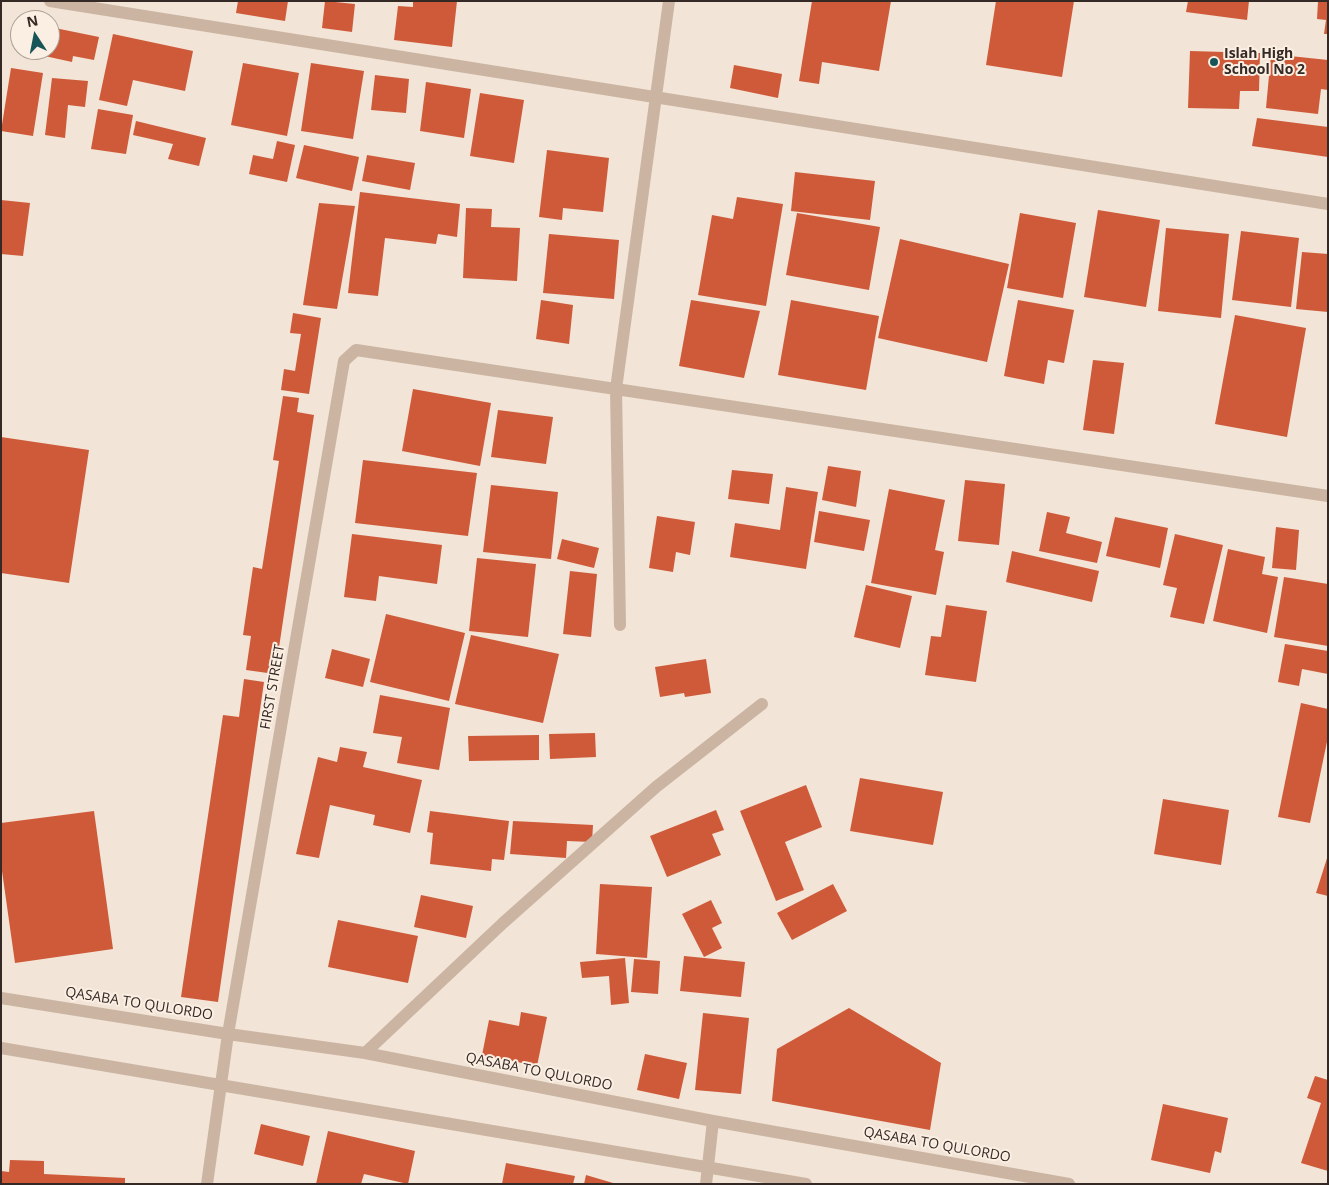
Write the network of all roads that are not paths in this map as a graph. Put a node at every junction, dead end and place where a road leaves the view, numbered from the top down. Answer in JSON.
{"nodes":[{"id":1,"x":50,"y":1,"type":"edge"},
{"id":2,"x":669,"y":1,"type":"edge"},
{"id":3,"x":655,"y":99,"type":"junction"},
{"id":4,"x":1328,"y":204,"type":"edge"},
{"id":5,"x":616,"y":389,"type":"junction"},
{"id":6,"x":1328,"y":496,"type":"edge"},
{"id":7,"x":620,"y":625,"type":"dead end"},
{"id":8,"x":762,"y":704,"type":"dead end"},
{"id":9,"x":1,"y":998,"type":"edge"},
{"id":10,"x":228,"y":1034,"type":"junction"},
{"id":11,"x":1,"y":1048,"type":"edge"},
{"id":12,"x":365,"y":1053,"type":"junction"},
{"id":13,"x":221,"y":1085,"type":"junction"},
{"id":14,"x":713,"y":1121,"type":"junction"},
{"id":15,"x":708,"y":1167,"type":"junction"},
{"id":16,"x":207,"y":1184,"type":"edge"},
{"id":17,"x":706,"y":1184,"type":"edge"},
{"id":18,"x":806,"y":1184,"type":"edge"},
{"id":19,"x":1069,"y":1184,"type":"edge"}],
"edges":[{"from":1,"to":3,"type":"street"},
{"from":2,"to":3,"type":"street"},
{"from":3,"to":4,"type":"street"},
{"from":3,"to":5,"type":"street"},
{"from":5,"to":6,"type":"street"},
{"from":5,"to":7,"type":"street"},
{"from":5,"to":10,"type":"street","name":"FIRST STREET"},
{"from":8,"to":12,"type":"street"},
{"from":9,"to":10,"type":"street","name":"QASABA TO QULORDO"},
{"from":10,"to":12,"type":"street","name":"QASABA TO QULORDO"},
{"from":10,"to":13,"type":"street","name":"FIRST STREET"},
{"from":11,"to":13,"type":"street"},
{"from":12,"to":14,"type":"street","name":"QASABA TO QULORDO"},
{"from":13,"to":15,"type":"street"},
{"from":13,"to":16,"type":"street","name":"FIRST STREET"},
{"from":14,"to":15,"type":"street"},
{"from":14,"to":19,"type":"street","name":"QASABA TO QULORDO"},
{"from":15,"to":17,"type":"street"},
{"from":15,"to":18,"type":"street"}]}
